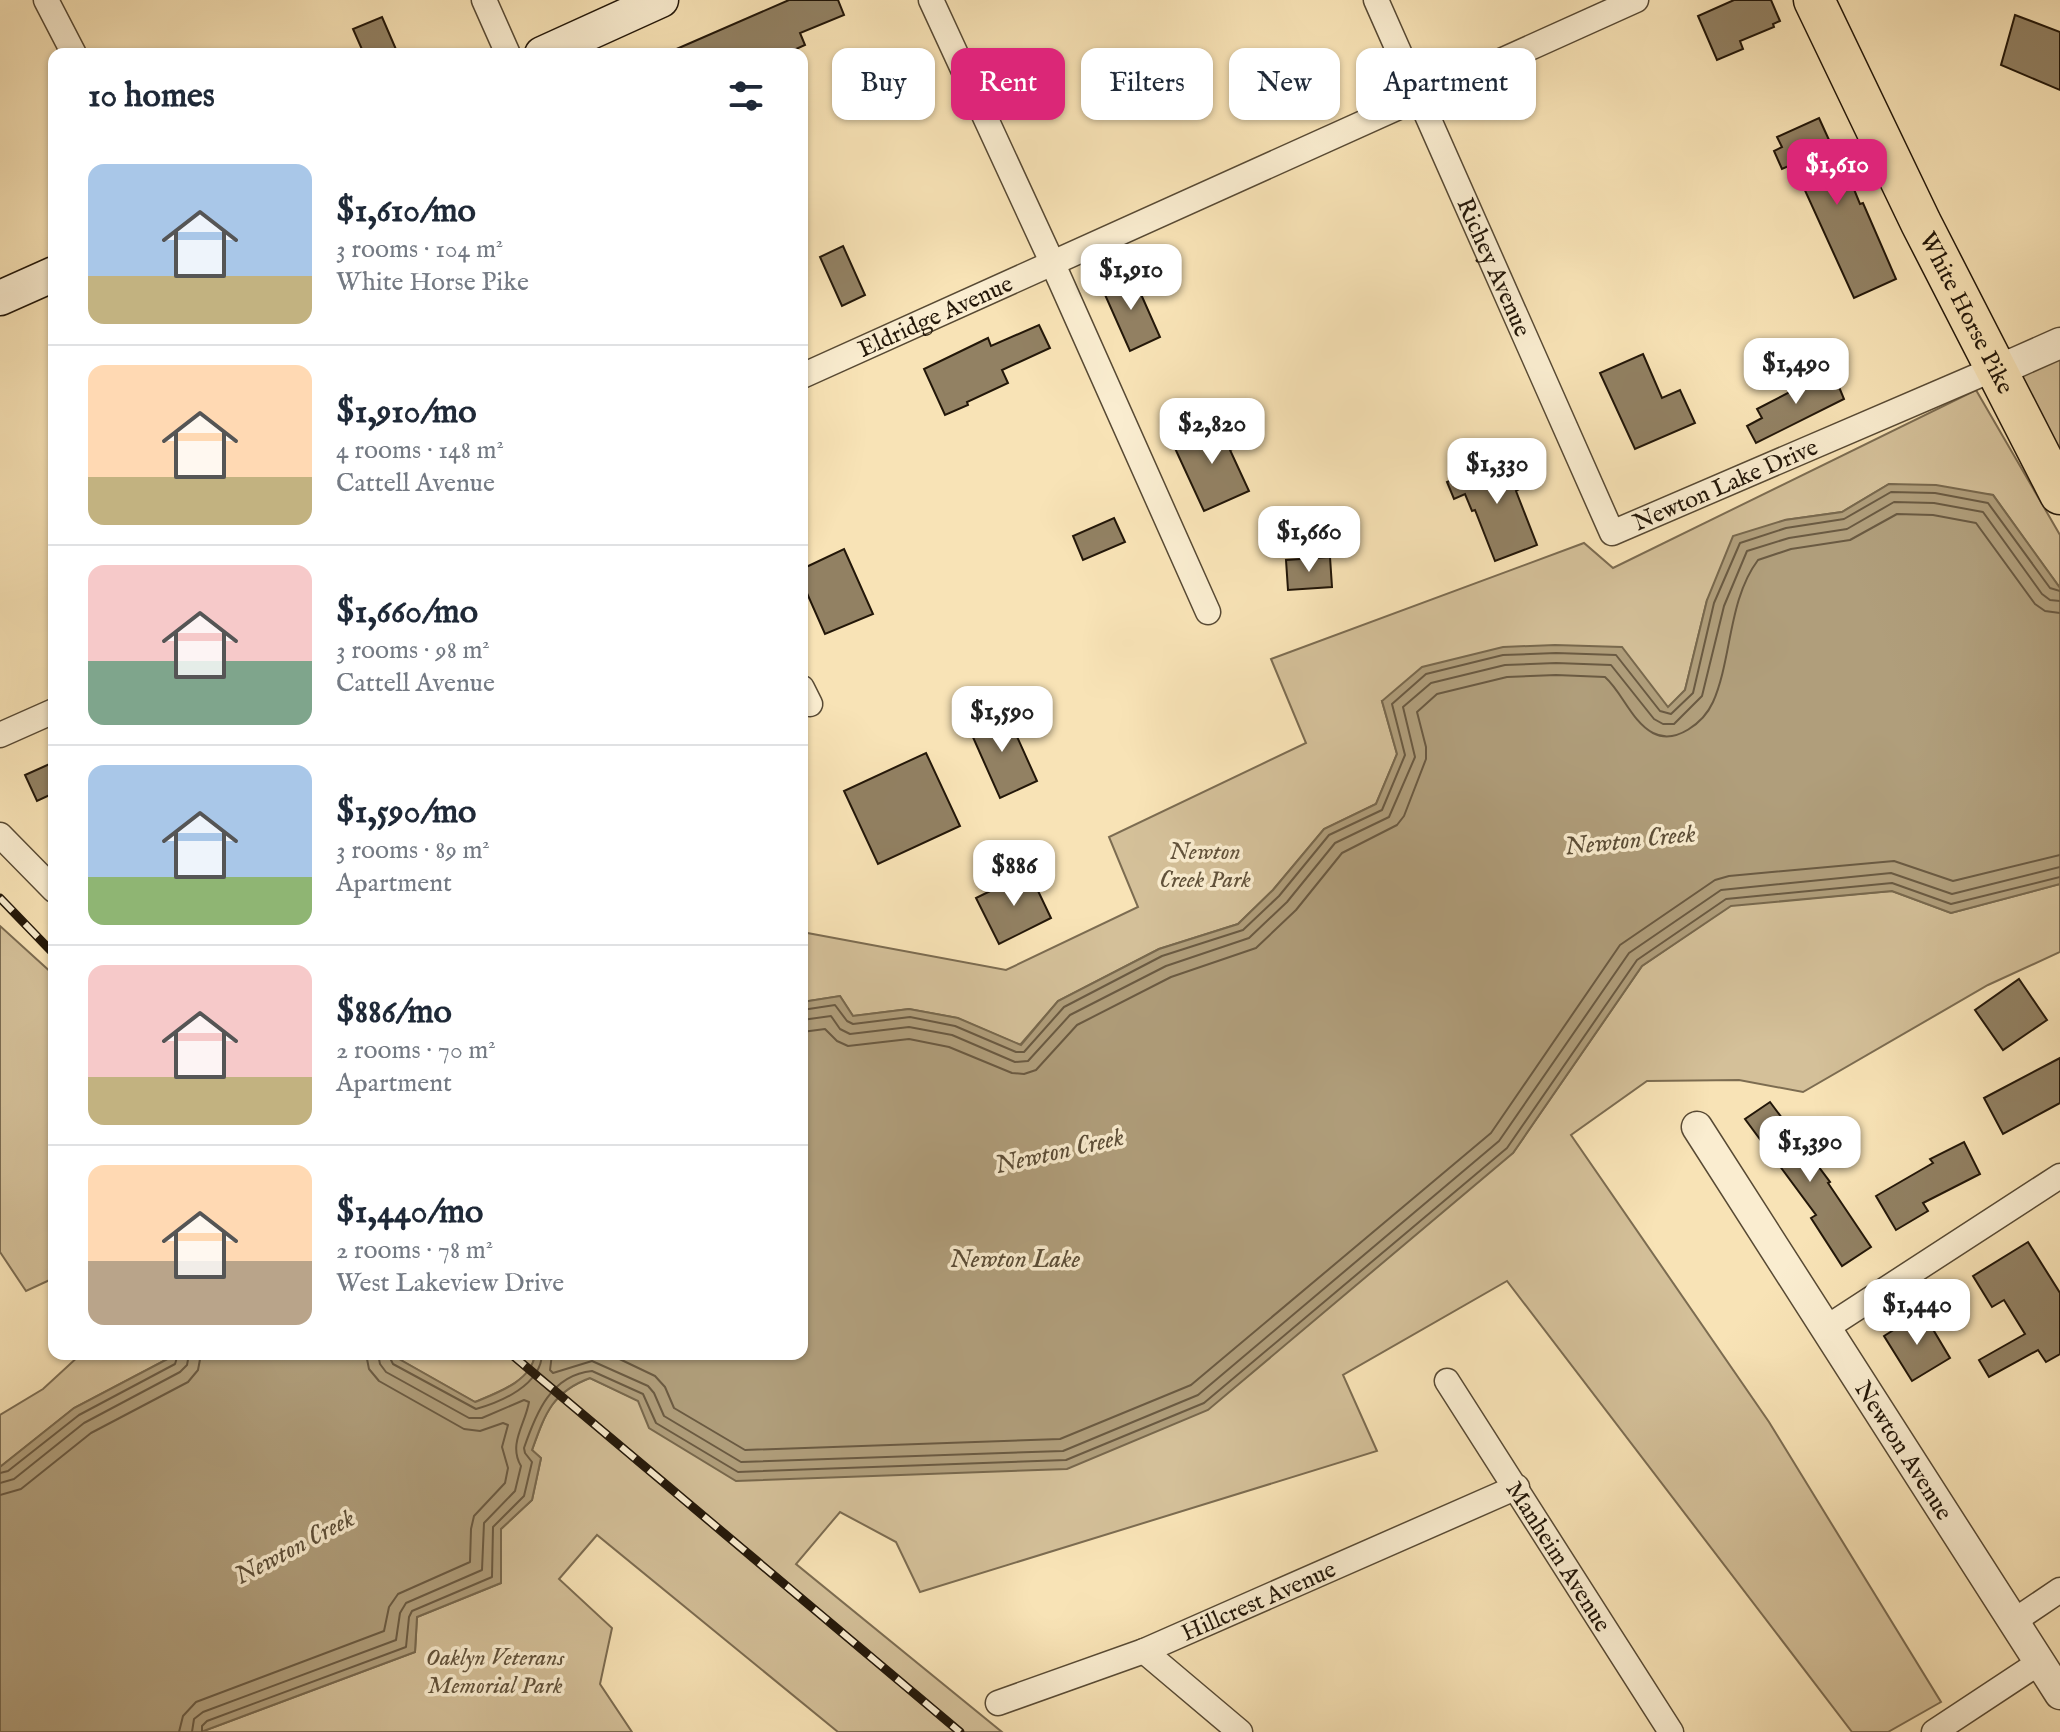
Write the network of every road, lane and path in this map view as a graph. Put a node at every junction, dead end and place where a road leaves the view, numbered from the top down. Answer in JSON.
{"nodes":[{"id":1,"x":46,"y":0,"type":"edge"},
{"id":2,"x":484,"y":0,"type":"edge"},
{"id":3,"x":661,"y":0,"type":"edge"},
{"id":4,"x":931,"y":0,"type":"edge"},
{"id":5,"x":1376,"y":0,"type":"edge"},
{"id":6,"x":1636,"y":0,"type":"edge"},
{"id":7,"x":1814,"y":0,"type":"edge"},
{"id":8,"x":71,"y":48,"type":"edge"},
{"id":9,"x":505,"y":48,"type":"edge"},
{"id":10,"x":555,"y":48,"type":"edge"},
{"id":11,"x":1397,"y":48,"type":"edge"},
{"id":12,"x":1530,"y":48,"type":"edge"},
{"id":13,"x":1370,"y":120,"type":"edge"},
{"id":14,"x":1429,"y":120,"type":"edge"},
{"id":15,"x":1052,"y":262,"type":"junction"},
{"id":16,"x":48,"y":277,"type":"edge"},
{"id":17,"x":0,"y":298,"type":"edge"},
{"id":18,"x":2060,"y":343,"type":"edge"},
{"id":19,"x":1996,"y":368,"type":"junction"},
{"id":20,"x":808,"y":373,"type":"edge"},
{"id":21,"x":2060,"y":494,"type":"edge"},
{"id":22,"x":1612,"y":533,"type":"joint"},
{"id":23,"x":1208,"y":612,"type":"dead end"},
{"id":24,"x":48,"y":714,"type":"edge"},
{"id":25,"x":0,"y":735,"type":"edge"},
{"id":26,"x":0,"y":835,"type":"edge"},
{"id":27,"x":48,"y":884,"type":"edge"},
{"id":28,"x":1697,"y":1127,"type":"dead end"},
{"id":29,"x":2060,"y":1176,"type":"edge"},
{"id":30,"x":1826,"y":1328,"type":"junction"},
{"id":31,"x":1447,"y":1381,"type":"dead end"},
{"id":32,"x":1517,"y":1487,"type":"junction"},
{"id":33,"x":2060,"y":1590,"type":"edge"},
{"id":34,"x":2014,"y":1621,"type":"junction"},
{"id":35,"x":1144,"y":1651,"type":"junction"},
{"id":36,"x":2040,"y":1662,"type":"junction"},
{"id":37,"x":2060,"y":1694,"type":"edge"},
{"id":38,"x":998,"y":1703,"type":"dead end"},
{"id":39,"x":1240,"y":1732,"type":"edge"},
{"id":40,"x":1671,"y":1732,"type":"edge"},
{"id":41,"x":1934,"y":1732,"type":"edge"}],
"edges":[{"from":1,"to":8,"type":"street"},
{"from":2,"to":9,"type":"street"},
{"from":3,"to":10,"type":"main road"},
{"from":4,"to":15,"type":"street"},
{"from":5,"to":11,"type":"street","name":"Richey Avenue"},
{"from":6,"to":12,"type":"street","name":"Eldridge Avenue"},
{"from":7,"to":19,"type":"highway","name":"White Horse Pike"},
{"from":13,"to":15,"type":"street","name":"Eldridge Avenue"},
{"from":14,"to":22,"type":"street","name":"Richey Avenue"},
{"from":15,"to":20,"type":"street","name":"Eldridge Avenue"},
{"from":15,"to":23,"type":"street"},
{"from":16,"to":17,"type":"main road"},
{"from":18,"to":19,"type":"street","name":"Newton Lake Drive"},
{"from":19,"to":21,"type":"highway","name":"White Horse Pike"},
{"from":19,"to":22,"type":"street","name":"Newton Lake Drive"},
{"from":24,"to":25,"type":"street"},
{"from":26,"to":27,"type":"street"},
{"from":28,"to":30,"type":"street","name":"Newton Avenue"},
{"from":29,"to":30,"type":"street"},
{"from":30,"to":34,"type":"street","name":"Newton Avenue"},
{"from":31,"to":32,"type":"street","name":"Manheim Avenue"},
{"from":32,"to":35,"type":"street","name":"Hillcrest Avenue"},
{"from":32,"to":40,"type":"street","name":"Manheim Avenue"},
{"from":33,"to":34,"type":"street"},
{"from":34,"to":36,"type":"street","name":"Newton Avenue"},
{"from":35,"to":38,"type":"street","name":"Hillcrest Avenue"},
{"from":35,"to":39,"type":"street"},
{"from":36,"to":37,"type":"street","name":"Newton Avenue"},
{"from":36,"to":41,"type":"street"}]}
